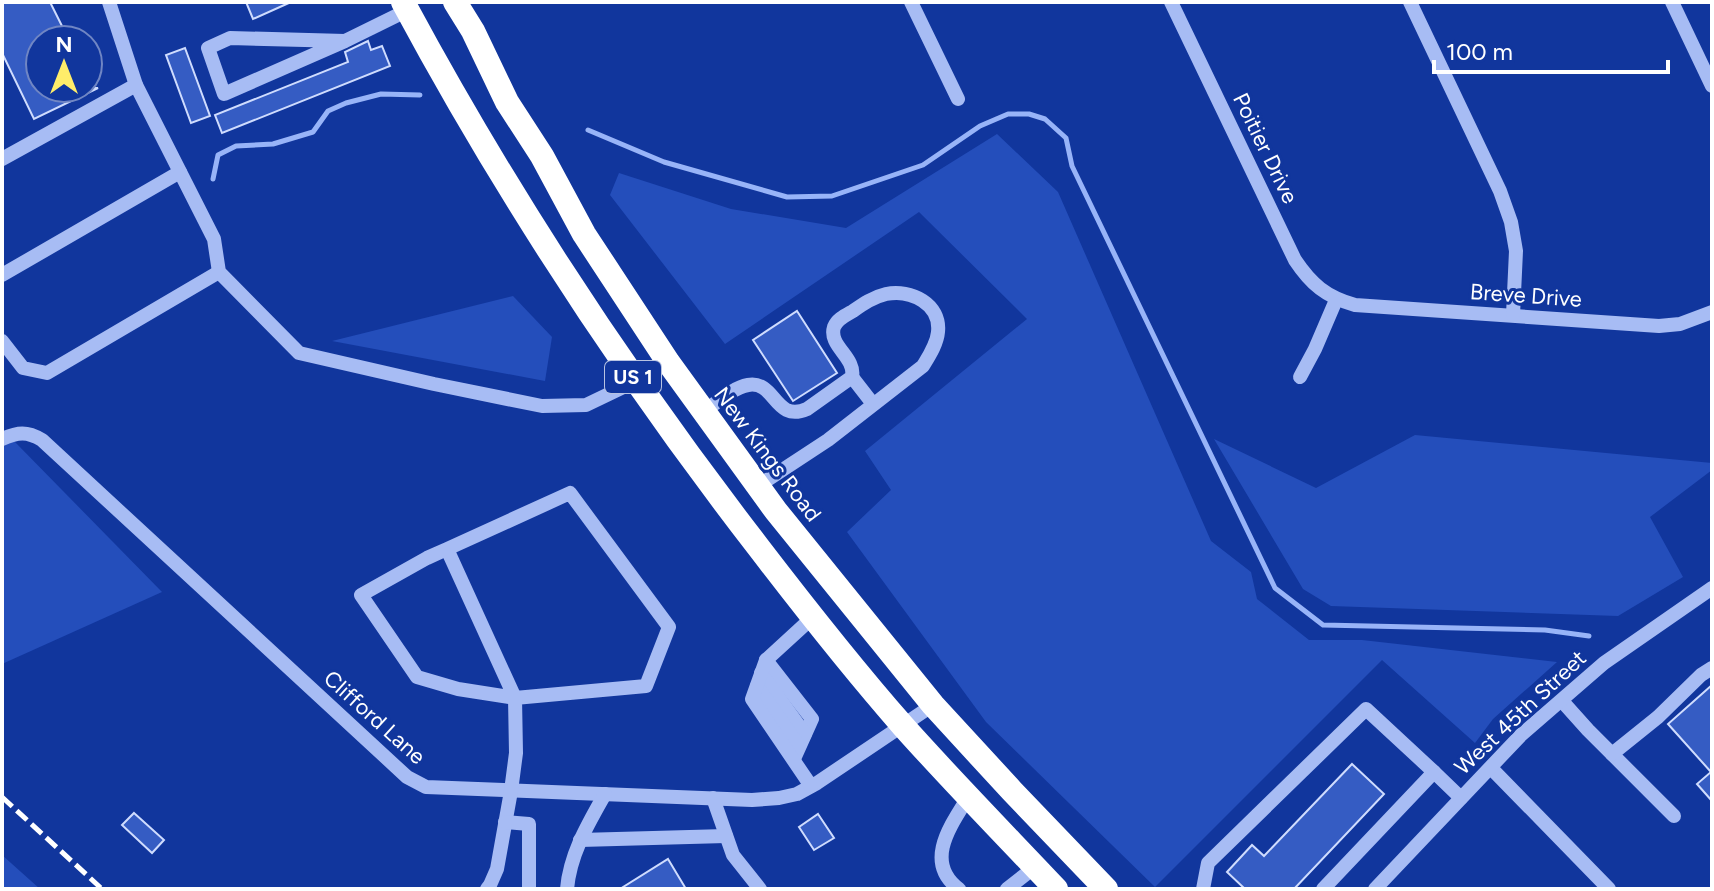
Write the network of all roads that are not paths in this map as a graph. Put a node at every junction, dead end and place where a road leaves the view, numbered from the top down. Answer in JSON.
{"nodes":[{"id":1,"x":109,"y":2,"type":"edge"},
{"id":2,"x":911,"y":2,"type":"edge"},
{"id":3,"x":1171,"y":2,"type":"edge"},
{"id":4,"x":1410,"y":2,"type":"edge"},
{"id":5,"x":1672,"y":2,"type":"edge"},
{"id":6,"x":462,"y":4,"type":"edge"},
{"id":7,"x":405,"y":6,"type":"edge"},
{"id":8,"x":345,"y":41,"type":"junction"},
{"id":9,"x":136,"y":85,"type":"junction"},
{"id":10,"x":1712,"y":86,"type":"edge"},
{"id":11,"x":958,"y":99,"type":"dead end"},
{"id":12,"x":2,"y":159,"type":"edge"},
{"id":13,"x":180,"y":172,"type":"junction"},
{"id":14,"x":219,"y":272,"type":"junction"},
{"id":15,"x":2,"y":275,"type":"edge"},
{"id":16,"x":1336,"y":300,"type":"junction"},
{"id":17,"x":1712,"y":312,"type":"edge"},
{"id":18,"x":1513,"y":315,"type":"junction"},
{"id":19,"x":2,"y":341,"type":"edge"},
{"id":20,"x":668,"y":362,"type":"junction"},
{"id":21,"x":852,"y":377,"type":"junction"},
{"id":22,"x":1300,"y":377,"type":"dead end"},
{"id":23,"x":636,"y":381,"type":"junction"},
{"id":24,"x":873,"y":404,"type":"junction"},
{"id":25,"x":704,"y":411,"type":"junction"},
{"id":26,"x":2,"y":439,"type":"edge"},
{"id":27,"x":758,"y":486,"type":"junction"},
{"id":28,"x":447,"y":549,"type":"junction"},
{"id":29,"x":1712,"y":588,"type":"edge"},
{"id":30,"x":813,"y":617,"type":"junction"},
{"id":31,"x":1712,"y":668,"type":"edge"},
{"id":32,"x":761,"y":673,"type":"junction"},
{"id":33,"x":515,"y":698,"type":"junction"},
{"id":34,"x":1562,"y":701,"type":"junction"},
{"id":35,"x":933,"y":705,"type":"junction"},
{"id":36,"x":903,"y":726,"type":"junction"},
{"id":37,"x":799,"y":746,"type":"junction"},
{"id":38,"x":1612,"y":754,"type":"junction"},
{"id":39,"x":1491,"y":768,"type":"junction"},
{"id":40,"x":1434,"y":772,"type":"junction"},
{"id":41,"x":811,"y":786,"type":"junction"},
{"id":42,"x":511,"y":791,"type":"junction"},
{"id":43,"x":605,"y":794,"type":"junction"},
{"id":44,"x":969,"y":796,"type":"junction"},
{"id":45,"x":713,"y":798,"type":"junction"},
{"id":46,"x":1461,"y":798,"type":"junction"},
{"id":47,"x":1674,"y":816,"type":"dead end"},
{"id":48,"x":505,"y":822,"type":"junction"},
{"id":49,"x":726,"y":836,"type":"junction"},
{"id":50,"x":580,"y":840,"type":"junction"},
{"id":51,"x":1035,"y":867,"type":"junction"},
{"id":52,"x":497,"y":869,"type":"junction"},
{"id":53,"x":487,"y":889,"type":"edge"},
{"id":54,"x":498,"y":889,"type":"edge"},
{"id":55,"x":529,"y":889,"type":"edge"},
{"id":56,"x":567,"y":889,"type":"edge"},
{"id":57,"x":760,"y":889,"type":"edge"},
{"id":58,"x":959,"y":889,"type":"edge"},
{"id":59,"x":1007,"y":889,"type":"edge"},
{"id":60,"x":1056,"y":889,"type":"edge"},
{"id":61,"x":1106,"y":889,"type":"edge"},
{"id":62,"x":1203,"y":889,"type":"edge"},
{"id":63,"x":1323,"y":889,"type":"edge"},
{"id":64,"x":1375,"y":889,"type":"edge"},
{"id":65,"x":1609,"y":889,"type":"edge"}],
"edges":[{"from":1,"to":9,"type":"street"},
{"from":2,"to":11,"type":"street"},
{"from":3,"to":16,"type":"street","name":"Poitier Drive"},
{"from":4,"to":18,"type":"street"},
{"from":5,"to":10,"type":"street"},
{"from":6,"to":20,"type":"highway","name":"New Kings Road","number":"US 1"},
{"from":7,"to":8,"type":"street"},
{"from":7,"to":23,"type":"highway","number":"US 1"},
{"from":8,"to":8,"type":"street"},
{"from":9,"to":12,"type":"street"},
{"from":9,"to":13,"type":"street"},
{"from":13,"to":14,"type":"street"},
{"from":13,"to":15,"type":"street"},
{"from":14,"to":19,"type":"street"},
{"from":14,"to":23,"type":"street"},
{"from":16,"to":18,"type":"street","name":"Breve Drive"},
{"from":16,"to":22,"type":"street"},
{"from":17,"to":18,"type":"street","name":"Breve Drive"},
{"from":20,"to":23,"type":"street"},
{"from":20,"to":25,"type":"highway","name":"New Kings Road","number":"US 1"},
{"from":21,"to":24,"type":"street"},
{"from":21,"to":24,"type":"street"},
{"from":21,"to":25,"type":"street"},
{"from":23,"to":30,"type":"highway","number":"US 1"},
{"from":24,"to":27,"type":"street"},
{"from":25,"to":27,"type":"highway","name":"New Kings Road","number":"US 1"},
{"from":26,"to":42,"type":"street","name":"Clifford Lane"},
{"from":27,"to":35,"type":"highway","name":"New Kings Road","number":"US 1"},
{"from":28,"to":33,"type":"street"},
{"from":28,"to":33,"type":"street"},
{"from":28,"to":33,"type":"street"},
{"from":29,"to":34,"type":"street","name":"West 45th Street"},
{"from":30,"to":32,"type":"street"},
{"from":30,"to":36,"type":"highway","number":"US 1"},
{"from":31,"to":38,"type":"street"},
{"from":32,"to":37,"type":"street"},
{"from":32,"to":37,"type":"street"},
{"from":33,"to":42,"type":"street"},
{"from":34,"to":38,"type":"street"},
{"from":34,"to":39,"type":"street","name":"West 45th Street"},
{"from":35,"to":36,"type":"street","name":"Clifford Lane"},
{"from":35,"to":61,"type":"highway","name":"New Kings Road","number":"US 1"},
{"from":36,"to":41,"type":"street","name":"Clifford Lane"},
{"from":36,"to":44,"type":"highway","number":"US 1"},
{"from":37,"to":41,"type":"street"},
{"from":38,"to":47,"type":"street"},
{"from":39,"to":46,"type":"street","name":"West 45th Street"},
{"from":39,"to":65,"type":"street"},
{"from":40,"to":46,"type":"street"},
{"from":40,"to":62,"type":"street"},
{"from":40,"to":63,"type":"street"},
{"from":41,"to":45,"type":"street","name":"Clifford Lane"},
{"from":42,"to":43,"type":"street","name":"Clifford Lane"},
{"from":42,"to":48,"type":"street"},
{"from":43,"to":45,"type":"street","name":"Clifford Lane"},
{"from":43,"to":50,"type":"street"},
{"from":44,"to":51,"type":"highway","number":"US 1"},
{"from":44,"to":58,"type":"street"},
{"from":45,"to":49,"type":"street"},
{"from":46,"to":64,"type":"street","name":"West 45th Street"},
{"from":48,"to":52,"type":"street"},
{"from":48,"to":55,"type":"street"},
{"from":49,"to":50,"type":"street"},
{"from":49,"to":57,"type":"street"},
{"from":50,"to":56,"type":"street"},
{"from":51,"to":59,"type":"street"},
{"from":51,"to":60,"type":"highway","number":"US 1"},
{"from":52,"to":53,"type":"street"},
{"from":52,"to":54,"type":"street"}]}
